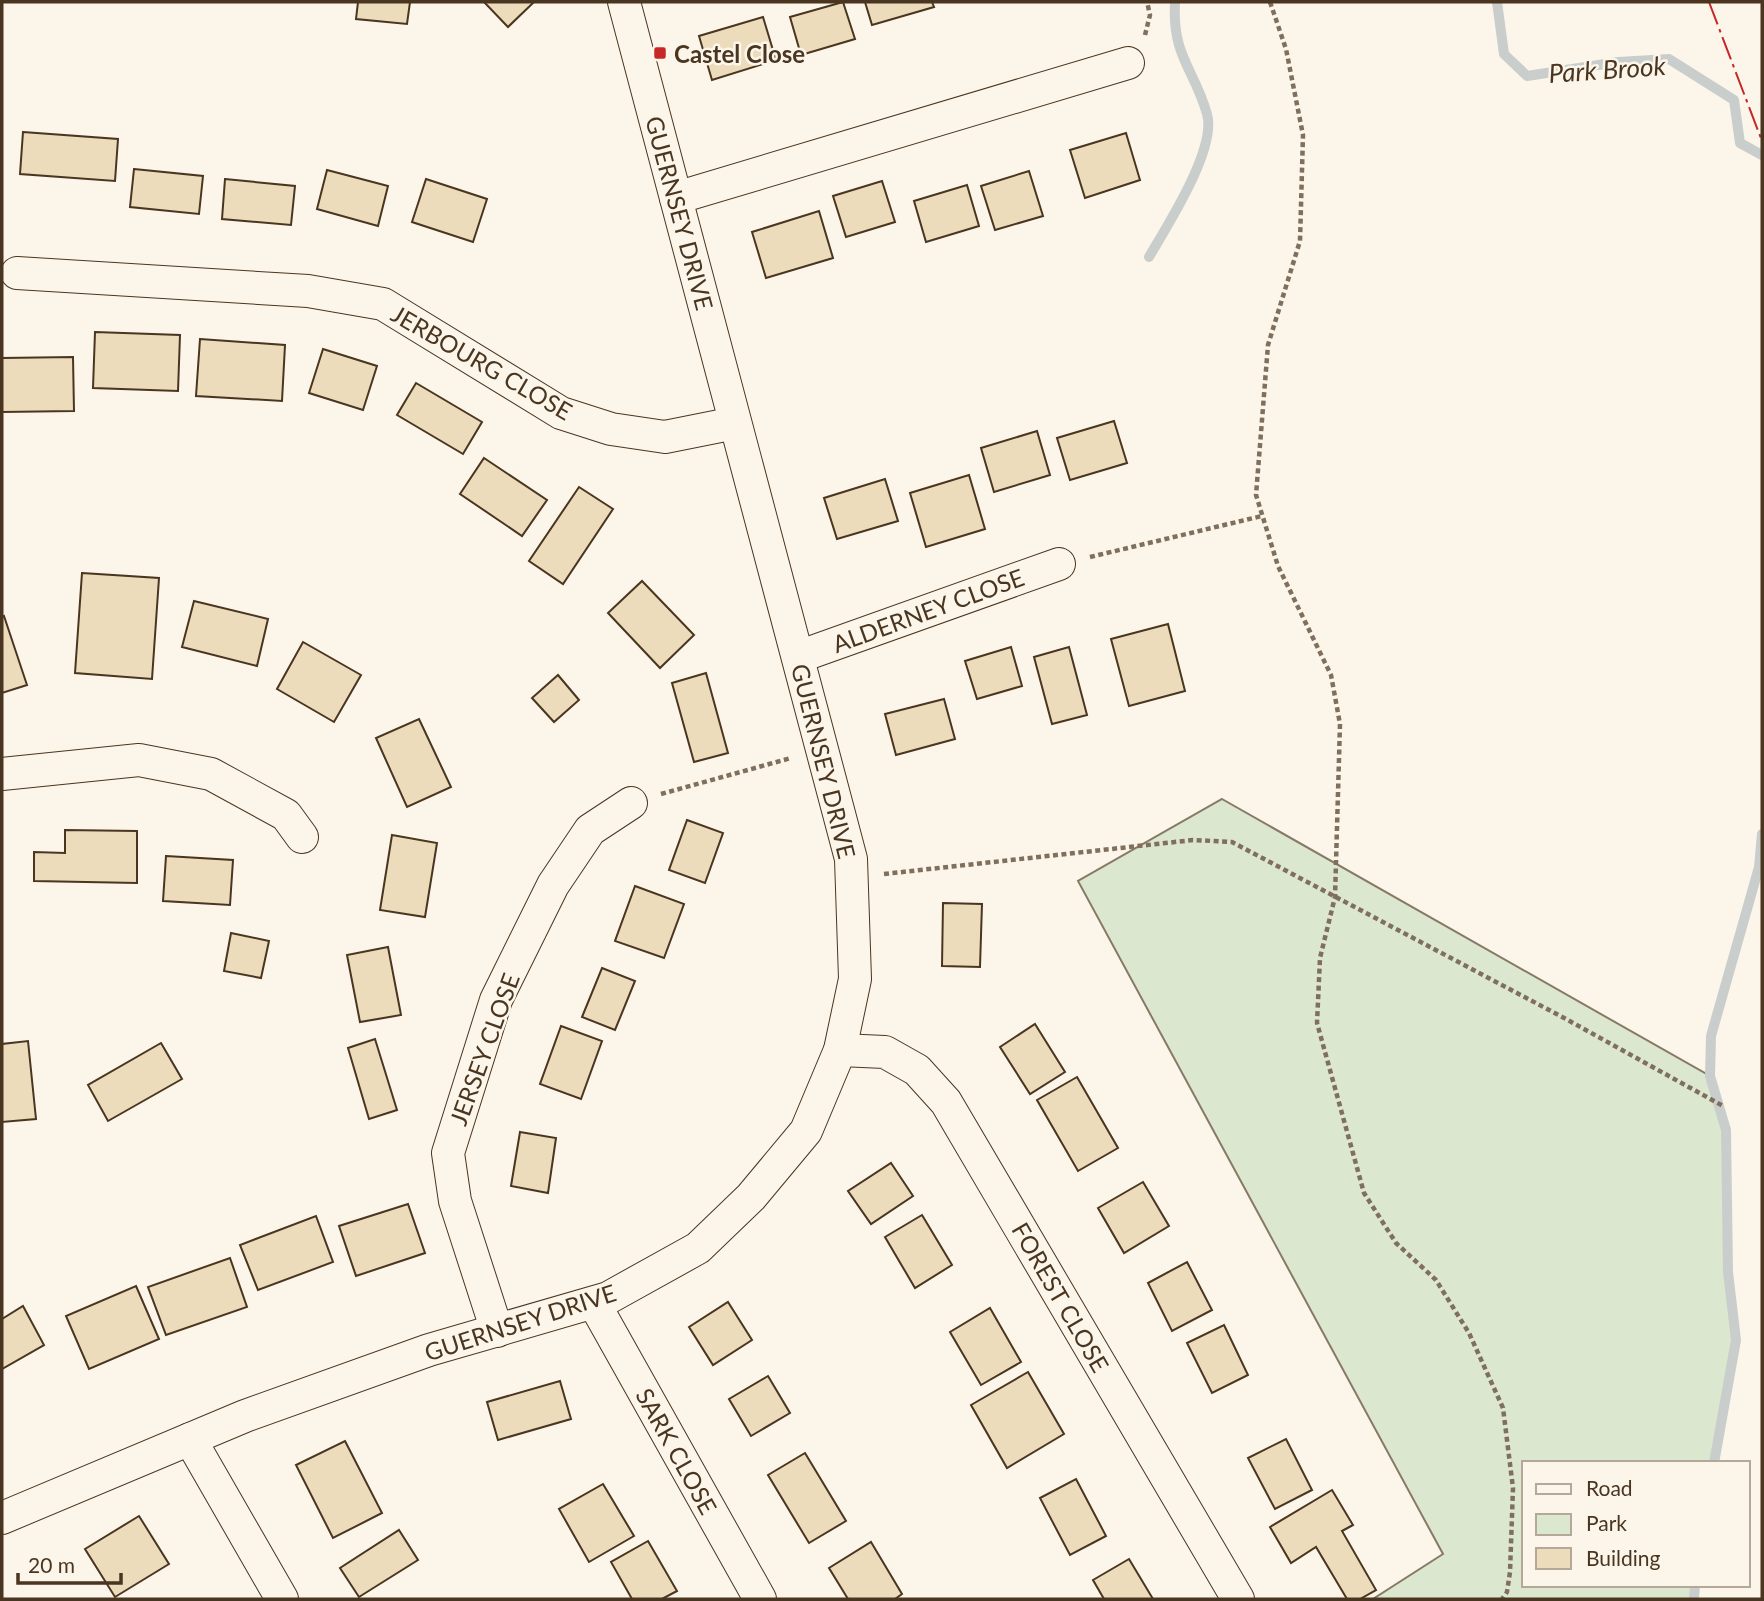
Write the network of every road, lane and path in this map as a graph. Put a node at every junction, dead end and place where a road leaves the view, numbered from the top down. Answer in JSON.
{"nodes":[{"id":1,"x":624,"y":2,"type":"edge"},
{"id":2,"x":1270,"y":2,"type":"edge"},
{"id":3,"x":1128,"y":62,"type":"dead end"},
{"id":4,"x":676,"y":198,"type":"junction"},
{"id":5,"x":17,"y":274,"type":"dead end"},
{"id":6,"x":736,"y":422,"type":"junction"},
{"id":7,"x":1262,"y":516,"type":"junction"},
{"id":8,"x":1059,"y":564,"type":"joint"},
{"id":9,"x":797,"y":657,"type":"junction"},
{"id":10,"x":822,"y":750,"type":"junction"},
{"id":11,"x":2,"y":774,"type":"edge"},
{"id":12,"x":631,"y":803,"type":"joint"},
{"id":13,"x":302,"y":837,"type":"dead end"},
{"id":14,"x":852,"y":877,"type":"junction"},
{"id":15,"x":1335,"y":897,"type":"junction"},
{"id":16,"x":840,"y":1050,"type":"junction"},
{"id":17,"x":1723,"y":1106,"type":"dead end"},
{"id":18,"x":594,"y":1303,"type":"junction"},
{"id":19,"x":497,"y":1331,"type":"junction"},
{"id":20,"x":190,"y":1439,"type":"junction"},
{"id":21,"x":2,"y":1518,"type":"edge"},
{"id":22,"x":282,"y":1599,"type":"edge"},
{"id":23,"x":760,"y":1599,"type":"edge"},
{"id":24,"x":1238,"y":1599,"type":"edge"},
{"id":25,"x":1502,"y":1599,"type":"edge"}],
"edges":[{"from":1,"to":4,"type":"street","name":"GUERNSEY DRIVE"},
{"from":2,"to":7,"type":"path"},
{"from":3,"to":4,"type":"street"},
{"from":4,"to":6,"type":"street","name":"GUERNSEY DRIVE"},
{"from":5,"to":6,"type":"street","name":"JERBOURG CLOSE"},
{"from":6,"to":9,"type":"street","name":"GUERNSEY DRIVE"},
{"from":7,"to":8,"type":"path"},
{"from":7,"to":15,"type":"path"},
{"from":8,"to":9,"type":"street","name":"ALDERNEY CLOSE"},
{"from":9,"to":10,"type":"street","name":"GUERNSEY DRIVE"},
{"from":10,"to":12,"type":"path"},
{"from":10,"to":14,"type":"street","name":"GUERNSEY DRIVE"},
{"from":11,"to":13,"type":"street"},
{"from":12,"to":19,"type":"street","name":"JERSEY CLOSE"},
{"from":14,"to":15,"type":"path"},
{"from":14,"to":16,"type":"street","name":"GUERNSEY DRIVE"},
{"from":15,"to":17,"type":"path"},
{"from":15,"to":25,"type":"path"},
{"from":16,"to":18,"type":"street","name":"GUERNSEY DRIVE"},
{"from":16,"to":24,"type":"street","name":"FOREST CLOSE"},
{"from":18,"to":19,"type":"street","name":"GUERNSEY DRIVE"},
{"from":18,"to":23,"type":"street","name":"SARK CLOSE"},
{"from":19,"to":20,"type":"street","name":"GUERNSEY DRIVE"},
{"from":20,"to":21,"type":"street","name":"GUERNSEY DRIVE"},
{"from":20,"to":22,"type":"street"}]}
